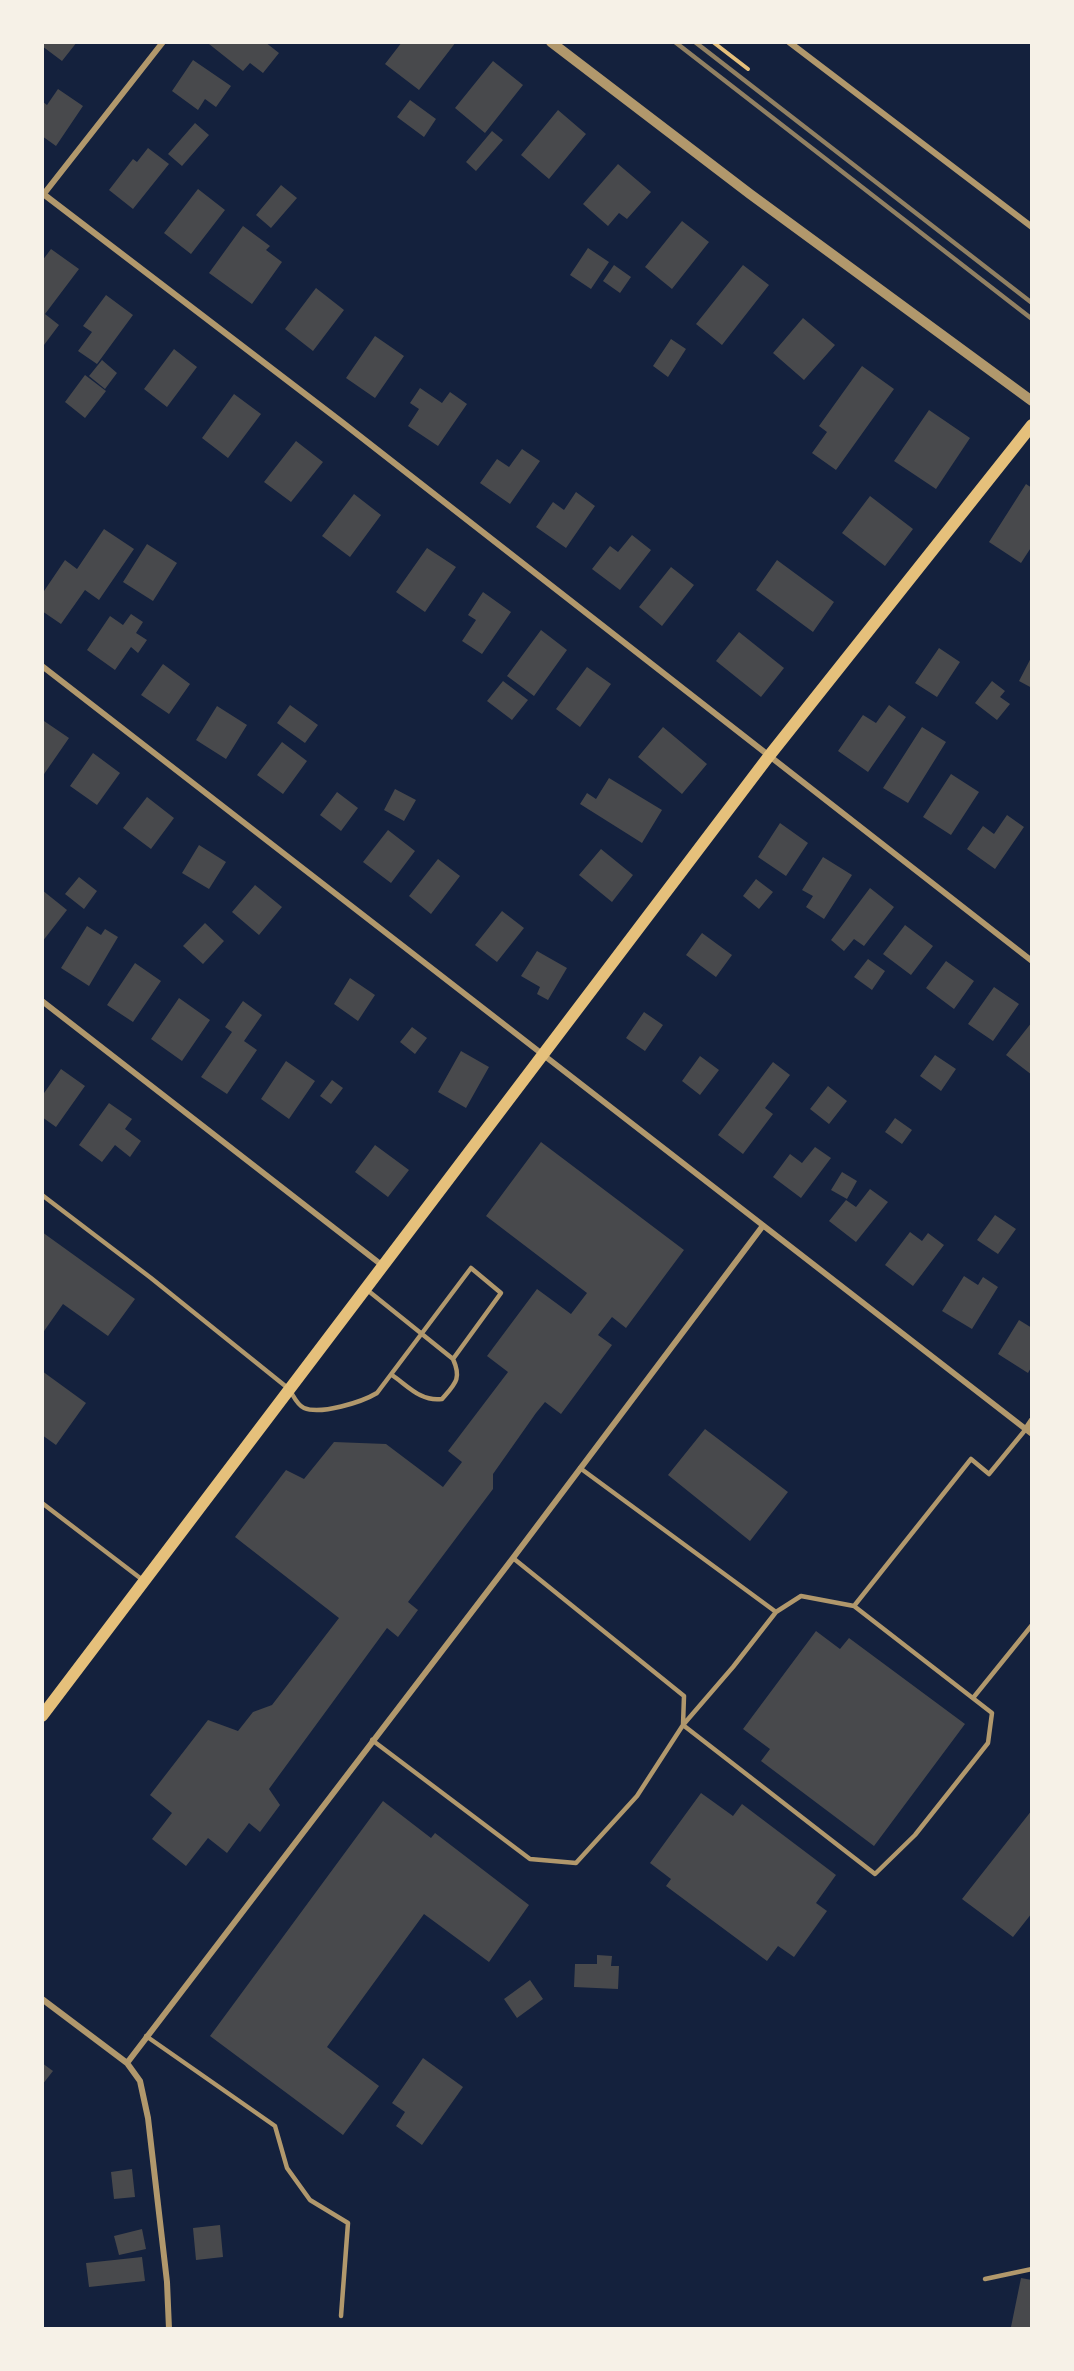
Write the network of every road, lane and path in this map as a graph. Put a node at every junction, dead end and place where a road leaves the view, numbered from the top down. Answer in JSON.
{"nodes":[{"id":1,"x":163,"y":42,"type":"edge"},
{"id":2,"x":551,"y":42,"type":"edge"},
{"id":3,"x":713,"y":42,"type":"edge"},
{"id":4,"x":789,"y":42,"type":"edge"},
{"id":5,"x":747,"y":69,"type":"dead end"},
{"id":6,"x":43,"y":195,"type":"edge"},
{"id":7,"x":1032,"y":227,"type":"edge"},
{"id":8,"x":1032,"y":401,"type":"edge"},
{"id":9,"x":1032,"y":425,"type":"edge"},
{"id":10,"x":42,"y":666,"type":"edge"},
{"id":11,"x":769,"y":756,"type":"junction"},
{"id":12,"x":1032,"y":961,"type":"edge"},
{"id":13,"x":42,"y":1001,"type":"edge"},
{"id":14,"x":542,"y":1056,"type":"junction"},
{"id":15,"x":42,"y":1195,"type":"edge"},
{"id":16,"x":762,"y":1227,"type":"junction"},
{"id":17,"x":383,"y":1266,"type":"junction"},
{"id":18,"x":366,"y":1289,"type":"junction"},
{"id":19,"x":422,"y":1334,"type":"junction"},
{"id":20,"x":453,"y":1359,"type":"junction"},
{"id":21,"x":392,"y":1375,"type":"junction"},
{"id":22,"x":289,"y":1389,"type":"junction"},
{"id":23,"x":1032,"y":1420,"type":"edge"},
{"id":24,"x":1026,"y":1429,"type":"junction"},
{"id":25,"x":1032,"y":1434,"type":"edge"},
{"id":26,"x":580,"y":1468,"type":"junction"},
{"id":27,"x":42,"y":1503,"type":"edge"},
{"id":28,"x":513,"y":1558,"type":"junction"},
{"id":29,"x":144,"y":1581,"type":"junction"},
{"id":30,"x":854,"y":1606,"type":"junction"},
{"id":31,"x":776,"y":1612,"type":"junction"},
{"id":32,"x":1032,"y":1625,"type":"edge"},
{"id":33,"x":973,"y":1698,"type":"junction"},
{"id":34,"x":42,"y":1716,"type":"edge"},
{"id":35,"x":683,"y":1725,"type":"junction"},
{"id":36,"x":372,"y":1740,"type":"junction"},
{"id":37,"x":42,"y":1999,"type":"edge"},
{"id":38,"x":146,"y":2036,"type":"junction"},
{"id":39,"x":127,"y":2063,"type":"junction"},
{"id":40,"x":1032,"y":2269,"type":"edge"},
{"id":41,"x":985,"y":2279,"type":"dead end"},
{"id":42,"x":341,"y":2316,"type":"dead end"},
{"id":43,"x":170,"y":2329,"type":"edge"}],
"edges":[{"from":1,"to":6,"type":"street"},
{"from":2,"to":8,"type":"street"},
{"from":3,"to":5,"type":"path"},
{"from":4,"to":7,"type":"street"},
{"from":6,"to":11,"type":"street"},
{"from":9,"to":11,"type":"main road"},
{"from":10,"to":14,"type":"street"},
{"from":11,"to":12,"type":"street"},
{"from":11,"to":14,"type":"main road"},
{"from":13,"to":17,"type":"street"},
{"from":14,"to":16,"type":"street"},
{"from":14,"to":17,"type":"main road"},
{"from":15,"to":22,"type":"lane"},
{"from":16,"to":24,"type":"street"},
{"from":16,"to":26,"type":"street"},
{"from":17,"to":18,"type":"main road"},
{"from":18,"to":19,"type":"lane"},
{"from":18,"to":22,"type":"main road"},
{"from":19,"to":20,"type":"lane"},
{"from":19,"to":20,"type":"lane"},
{"from":19,"to":21,"type":"lane"},
{"from":20,"to":21,"type":"lane"},
{"from":21,"to":22,"type":"lane"},
{"from":22,"to":29,"type":"main road"},
{"from":23,"to":24,"type":"street"},
{"from":24,"to":25,"type":"street"},
{"from":24,"to":30,"type":"lane"},
{"from":26,"to":28,"type":"street"},
{"from":26,"to":31,"type":"lane"},
{"from":27,"to":29,"type":"lane"},
{"from":28,"to":35,"type":"lane"},
{"from":28,"to":36,"type":"street"},
{"from":29,"to":34,"type":"main road"},
{"from":30,"to":31,"type":"lane"},
{"from":30,"to":33,"type":"lane"},
{"from":31,"to":35,"type":"lane"},
{"from":32,"to":33,"type":"lane"},
{"from":33,"to":35,"type":"lane"},
{"from":35,"to":36,"type":"lane"},
{"from":36,"to":38,"type":"street"},
{"from":37,"to":39,"type":"street"},
{"from":38,"to":39,"type":"street"},
{"from":38,"to":42,"type":"lane"},
{"from":39,"to":43,"type":"street"},
{"from":40,"to":41,"type":"lane"}]}
